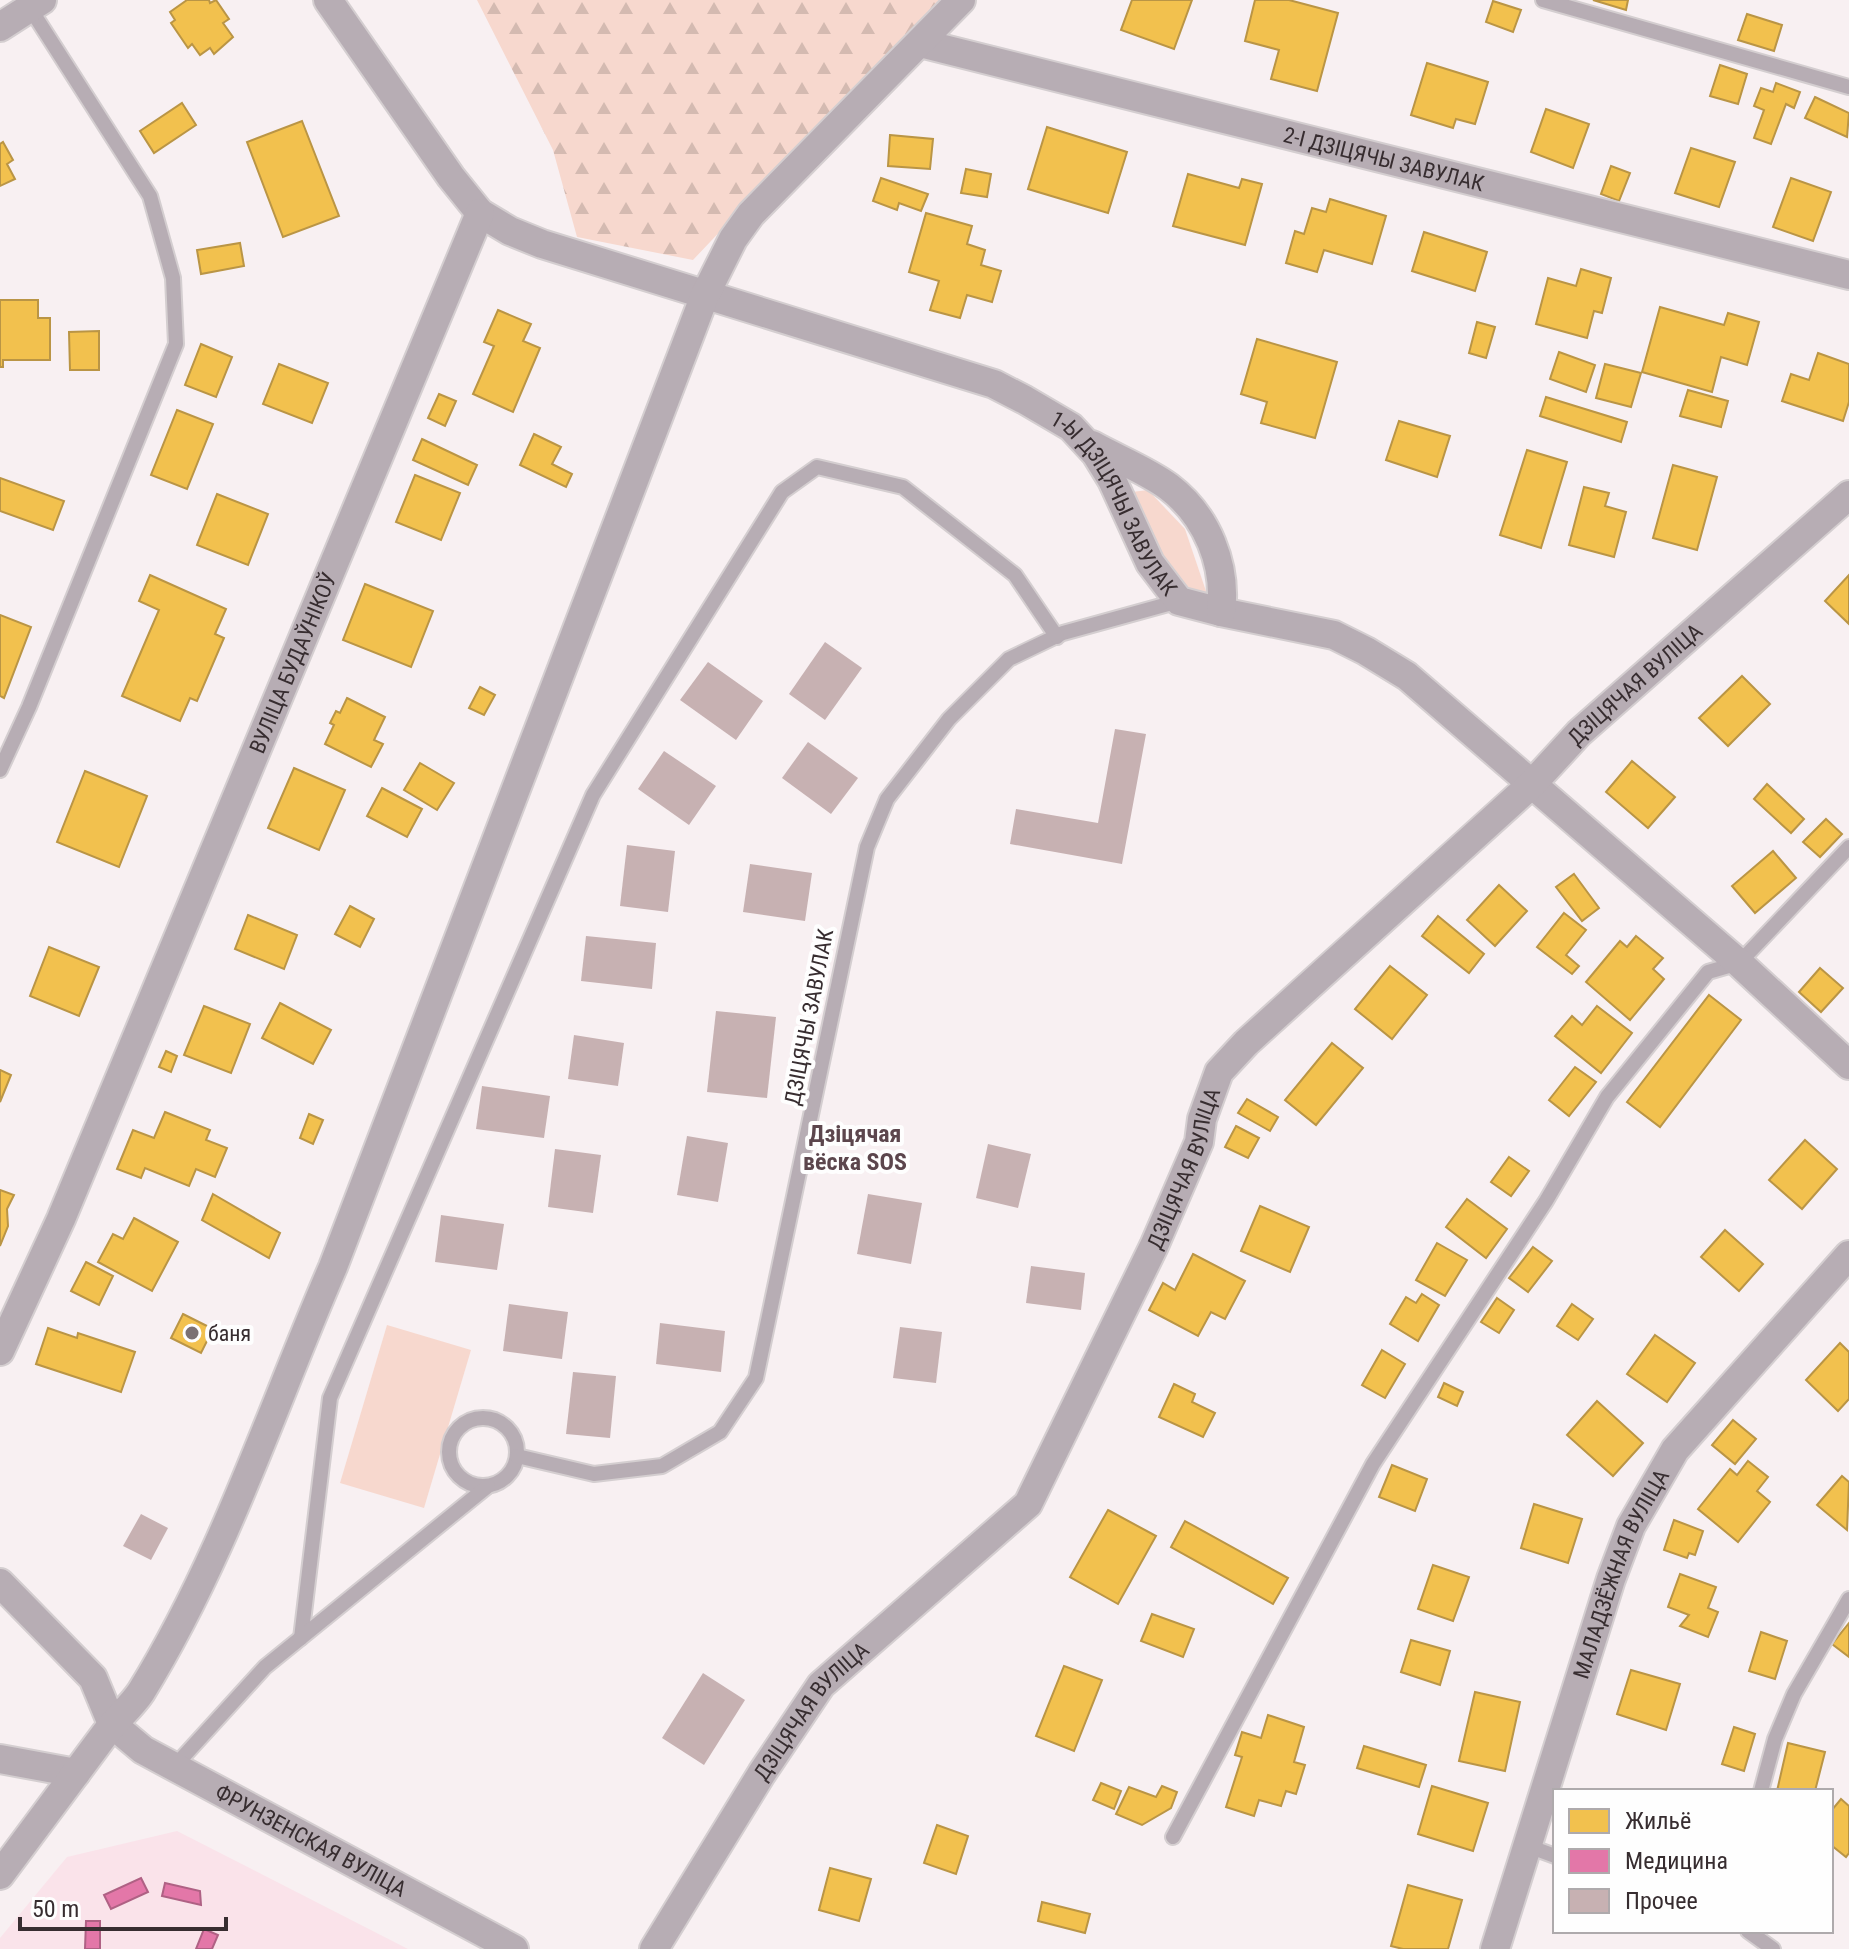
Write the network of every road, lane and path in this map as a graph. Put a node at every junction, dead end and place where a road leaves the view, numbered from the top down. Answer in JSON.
{"nodes":[{"id":1,"x":328,"y":0,"type":"edge"},
{"id":2,"x":961,"y":0,"type":"edge"},
{"id":3,"x":1543,"y":0,"type":"edge"},
{"id":4,"x":32,"y":3,"type":"edge"},
{"id":5,"x":0,"y":27,"type":"edge"},
{"id":6,"x":920,"y":43,"type":"junction"},
{"id":7,"x":1849,"y":87,"type":"edge"},
{"id":8,"x":480,"y":213,"type":"junction"},
{"id":9,"x":1849,"y":275,"type":"edge"},
{"id":10,"x":705,"y":295,"type":"junction"},
{"id":11,"x":1084,"y":441,"type":"junction"},
{"id":12,"x":1849,"y":495,"type":"edge"},
{"id":13,"x":1179,"y":601,"type":"junction"},
{"id":14,"x":1221,"y":612,"type":"junction"},
{"id":15,"x":1057,"y":637,"type":"junction"},
{"id":16,"x":0,"y":770,"type":"edge"},
{"id":17,"x":1533,"y":783,"type":"junction"},
{"id":18,"x":1849,"y":847,"type":"edge"},
{"id":19,"x":1739,"y":963,"type":"junction"},
{"id":20,"x":1849,"y":1065,"type":"edge"},
{"id":21,"x":1849,"y":1255,"type":"edge"},
{"id":22,"x":0,"y":1351,"type":"edge"},
{"id":23,"x":517,"y":1456,"type":"junction"},
{"id":24,"x":488,"y":1486,"type":"junction"},
{"id":25,"x":0,"y":1583,"type":"edge"},
{"id":26,"x":1849,"y":1599,"type":"edge"},
{"id":27,"x":301,"y":1638,"type":"junction"},
{"id":28,"x":112,"y":1724,"type":"junction"},
{"id":29,"x":0,"y":1759,"type":"edge"},
{"id":30,"x":173,"y":1768,"type":"junction"},
{"id":31,"x":76,"y":1773,"type":"junction"},
{"id":32,"x":1762,"y":1789,"type":"edge"},
{"id":33,"x":1173,"y":1837,"type":"dead end"},
{"id":34,"x":1528,"y":1846,"type":"junction"},
{"id":35,"x":1553,"y":1855,"type":"edge"},
{"id":36,"x":0,"y":1875,"type":"edge"},
{"id":37,"x":1751,"y":1933,"type":"edge"},
{"id":38,"x":514,"y":1949,"type":"edge"},
{"id":39,"x":654,"y":1949,"type":"edge"},
{"id":40,"x":1495,"y":1949,"type":"edge"},
{"id":41,"x":1773,"y":1949,"type":"edge"}],
"edges":[{"from":1,"to":8,"type":"street"},
{"from":2,"to":6,"type":"street"},
{"from":3,"to":7,"type":"lane"},
{"from":4,"to":5,"type":"street"},
{"from":4,"to":16,"type":"lane"},
{"from":6,"to":9,"type":"street","name":"2-І ДЗІЦЯЧЫ ЗАВУЛАК"},
{"from":6,"to":10,"type":"street"},
{"from":8,"to":10,"type":"street","name":"1-Ы ДЗІЦЯЧЫ ЗАВУЛАК"},
{"from":8,"to":22,"type":"street","name":"ВУЛІЦА БУДАЎНІКОЎ"},
{"from":10,"to":11,"type":"street","name":"1-Ы ДЗІЦЯЧЫ ЗАВУЛАК"},
{"from":10,"to":28,"type":"street"},
{"from":11,"to":13,"type":"street","name":"1-Ы ДЗІЦЯЧЫ ЗАВУЛАК"},
{"from":11,"to":14,"type":"street"},
{"from":12,"to":17,"type":"street","name":"ДЗІЦЯЧАЯ ВУЛІЦА"},
{"from":13,"to":14,"type":"street","name":"1-Ы ДЗІЦЯЧЫ ЗАВУЛАК"},
{"from":13,"to":15,"type":"lane","name":"ДЗІЦЯЧЫ ЗАВУЛАК"},
{"from":14,"to":17,"type":"street","name":"1-Ы ДЗІЦЯЧЫ ЗАВУЛАК"},
{"from":15,"to":23,"type":"lane","name":"ДЗІЦЯЧЫ ЗАВУЛАК"},
{"from":15,"to":27,"type":"lane"},
{"from":17,"to":19,"type":"street","name":"1-Ы ДЗІЦЯЧЫ ЗАВУЛАК"},
{"from":17,"to":39,"type":"street","name":"ДЗІЦЯЧАЯ ВУЛІЦА"},
{"from":18,"to":19,"type":"lane"},
{"from":19,"to":20,"type":"street","name":"1-Ы ДЗІЦЯЧЫ ЗАВУЛАК"},
{"from":19,"to":33,"type":"lane"},
{"from":21,"to":34,"type":"street","name":"МАЛАДЗЁЖНАЯ ВУЛІЦА"},
{"from":23,"to":24,"type":"lane"},
{"from":23,"to":24,"type":"lane"},
{"from":24,"to":27,"type":"lane"},
{"from":25,"to":28,"type":"street"},
{"from":26,"to":32,"type":"lane"},
{"from":27,"to":30,"type":"lane"},
{"from":28,"to":30,"type":"street","name":"ФРУНЗЕНСКАЯ ВУЛІЦА"},
{"from":28,"to":31,"type":"street"},
{"from":29,"to":31,"type":"street"},
{"from":30,"to":38,"type":"street","name":"ФРУНЗЕНСКАЯ ВУЛІЦА"},
{"from":31,"to":36,"type":"street"},
{"from":34,"to":35,"type":"lane"},
{"from":34,"to":40,"type":"street","name":"МАЛАДЗЁЖНАЯ ВУЛІЦА"},
{"from":37,"to":41,"type":"lane"}]}
